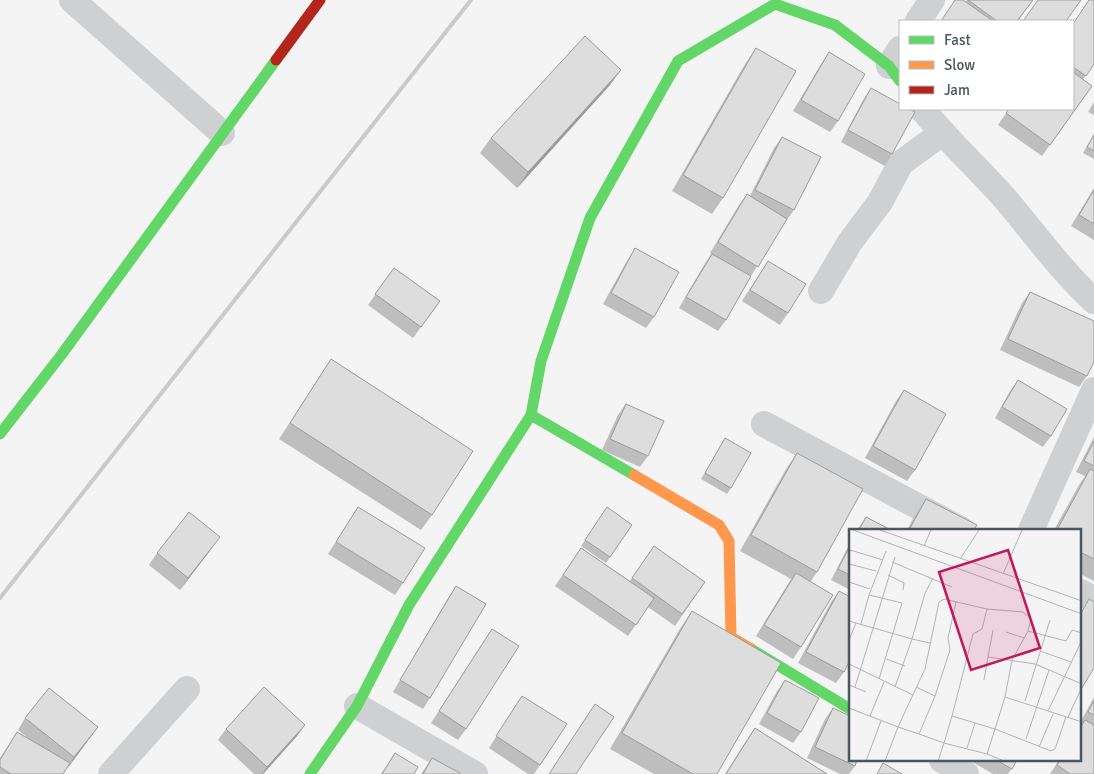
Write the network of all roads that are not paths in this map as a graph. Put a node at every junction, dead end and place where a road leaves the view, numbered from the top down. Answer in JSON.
{"nodes":[{"id":1,"x":72,"y":0,"type":"edge"},
{"id":2,"x":320,"y":0,"type":"edge"},
{"id":3,"x":932,"y":0,"type":"edge"},
{"id":4,"x":919,"y":20,"type":"edge"},
{"id":5,"x":896,"y":65,"type":"edge"},
{"id":6,"x":923,"y":110,"type":"edge"},
{"id":7,"x":942,"y":133,"type":"junction"},
{"id":8,"x":222,"y":134,"type":"junction"},
{"id":9,"x":821,"y":291,"type":"dead end"},
{"id":10,"x":1094,"y":300,"type":"edge"},
{"id":11,"x":1094,"y":390,"type":"edge"},
{"id":12,"x":531,"y":415,"type":"junction"},
{"id":13,"x":764,"y":424,"type":"dead end"},
{"id":14,"x":0,"y":434,"type":"edge"},
{"id":15,"x":960,"y":529,"type":"edge"},
{"id":16,"x":1031,"y":529,"type":"edge"},
{"id":17,"x":1082,"y":593,"type":"edge"},
{"id":18,"x":1094,"y":599,"type":"edge"},
{"id":19,"x":187,"y":689,"type":"dead end"},
{"id":20,"x":357,"y":706,"type":"junction"},
{"id":21,"x":849,"y":708,"type":"edge"},
{"id":22,"x":945,"y":762,"type":"edge"},
{"id":23,"x":111,"y":774,"type":"edge"},
{"id":24,"x":310,"y":774,"type":"edge"},
{"id":25,"x":475,"y":774,"type":"edge"},
{"id":26,"x":966,"y":774,"type":"edge"}],
"edges":[{"from":1,"to":8,"type":"street"},
{"from":2,"to":8,"type":"street"},
{"from":3,"to":4,"type":"street"},
{"from":5,"to":12,"type":"street"},
{"from":6,"to":7,"type":"street"},
{"from":7,"to":9,"type":"street"},
{"from":7,"to":10,"type":"street"},
{"from":8,"to":14,"type":"street"},
{"from":11,"to":16,"type":"street"},
{"from":12,"to":20,"type":"street"},
{"from":12,"to":21,"type":"street"},
{"from":13,"to":15,"type":"street"},
{"from":17,"to":18,"type":"street"},
{"from":19,"to":23,"type":"street"},
{"from":20,"to":24,"type":"street"},
{"from":20,"to":25,"type":"street"},
{"from":22,"to":26,"type":"street"}]}
